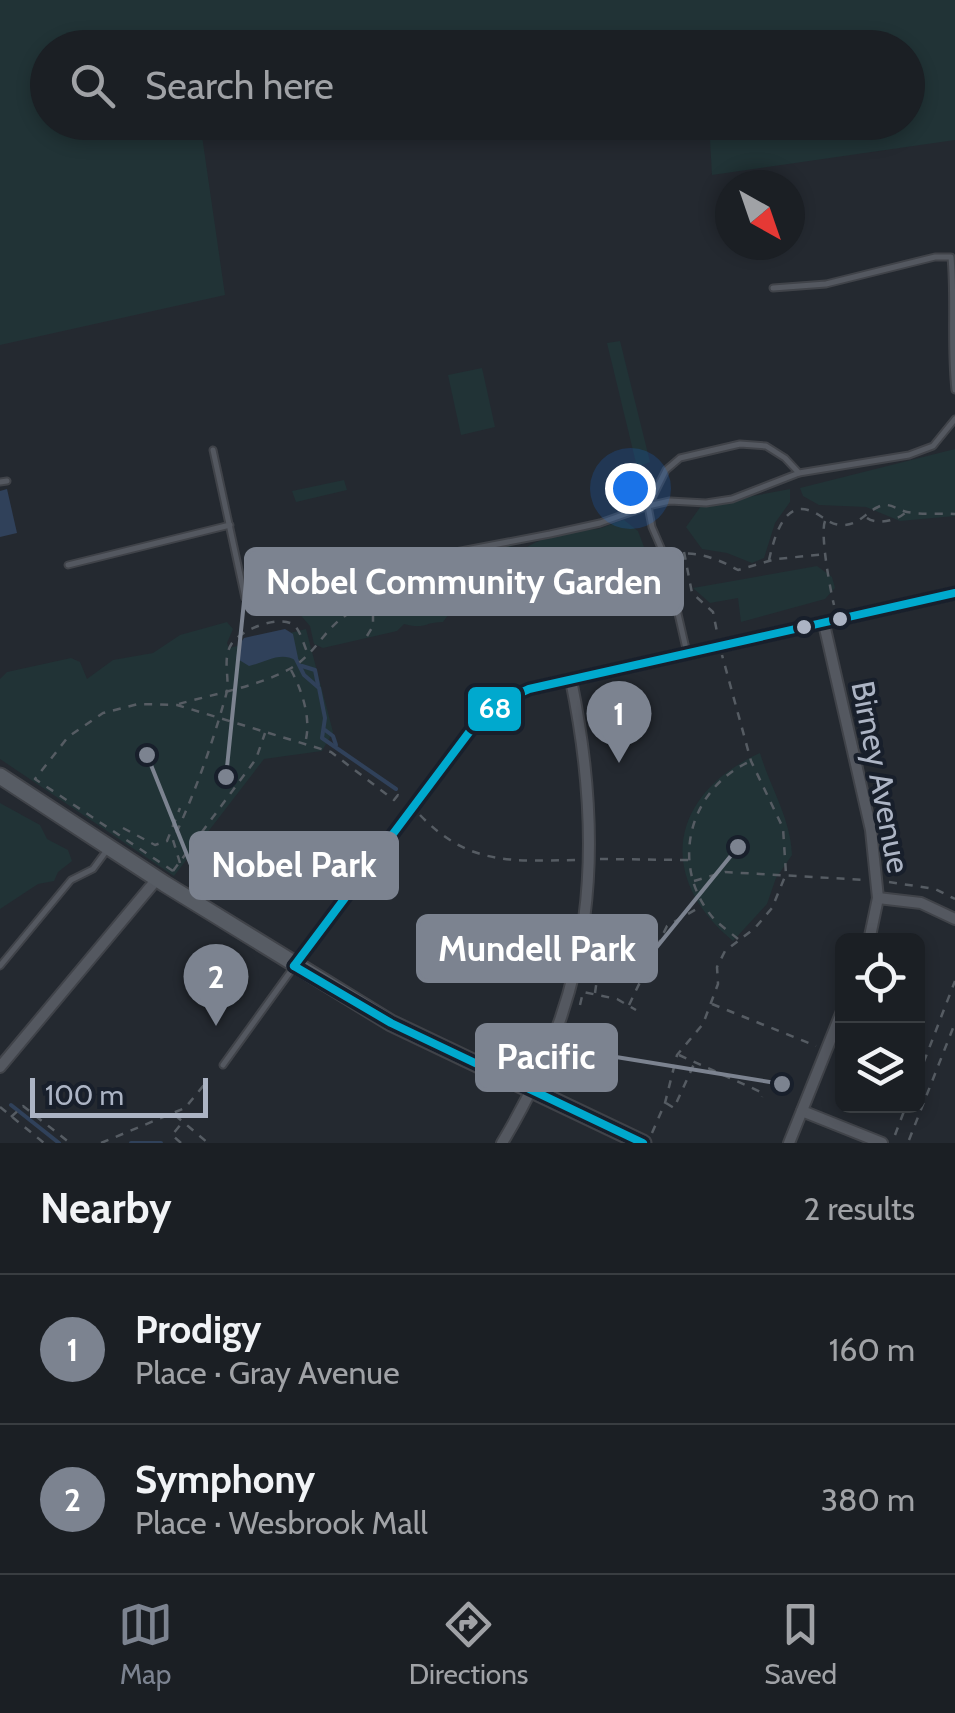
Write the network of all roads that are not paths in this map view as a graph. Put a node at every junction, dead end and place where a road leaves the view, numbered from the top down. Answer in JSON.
{"nodes":[{"id":1,"x":773,"y":288,"type":"dead end"},
{"id":2,"x":955,"y":292,"type":"edge"},
{"id":3,"x":955,"y":390,"type":"edge"},
{"id":4,"x":955,"y":419,"type":"edge"},
{"id":5,"x":212,"y":450,"type":"dead end"},
{"id":6,"x":799,"y":473,"type":"junction"},
{"id":7,"x":648,"y":506,"type":"junction"},
{"id":8,"x":230,"y":525,"type":"junction"},
{"id":9,"x":68,"y":565,"type":"dead end"},
{"id":10,"x":955,"y":593,"type":"edge"},
{"id":11,"x":824,"y":624,"type":"junction"},
{"id":12,"x":687,"y":654,"type":"junction"},
{"id":13,"x":570,"y":680,"type":"junction"},
{"id":14,"x":0,"y":776,"type":"edge"},
{"id":15,"x":108,"y":848,"type":"junction"},
{"id":16,"x":157,"y":878,"type":"junction"},
{"id":17,"x":878,"y":898,"type":"junction"},
{"id":18,"x":955,"y":919,"type":"edge"},
{"id":19,"x":870,"y":933,"type":"edge"},
{"id":20,"x":0,"y":966,"type":"edge"},
{"id":21,"x":294,"y":966,"type":"junction"},
{"id":22,"x":837,"y":1023,"type":"edge"},
{"id":23,"x":223,"y":1065,"type":"dead end"},
{"id":24,"x":0,"y":1067,"type":"edge"},
{"id":25,"x":531,"y":1090,"type":"junction"},
{"id":26,"x":802,"y":1111,"type":"junction"},
{"id":27,"x":646,"y":1140,"type":"edge"},
{"id":28,"x":502,"y":1143,"type":"edge"},
{"id":29,"x":790,"y":1143,"type":"edge"},
{"id":30,"x":882,"y":1143,"type":"edge"}],
"edges":[{"from":1,"to":2,"type":"lane"},
{"from":2,"to":3,"type":"lane"},
{"from":4,"to":6,"type":"lane"},
{"from":5,"to":8,"type":"lane"},
{"from":6,"to":7,"type":"lane"},
{"from":6,"to":7,"type":"lane"},
{"from":7,"to":8,"type":"lane"},
{"from":7,"to":12,"type":"lane"},
{"from":8,"to":9,"type":"lane"},
{"from":10,"to":11,"type":"street"},
{"from":11,"to":12,"type":"street"},
{"from":11,"to":17,"type":"street","name":"Birney Avenue"},
{"from":12,"to":13,"type":"street"},
{"from":13,"to":21,"type":"street"},
{"from":13,"to":25,"type":"street"},
{"from":14,"to":15,"type":"street"},
{"from":15,"to":16,"type":"street"},
{"from":15,"to":20,"type":"lane"},
{"from":16,"to":21,"type":"street"},
{"from":16,"to":24,"type":"street"},
{"from":17,"to":18,"type":"street"},
{"from":17,"to":19,"type":"street","name":"Birney Avenue"},
{"from":21,"to":23,"type":"lane"},
{"from":21,"to":25,"type":"street"},
{"from":22,"to":26,"type":"street"},
{"from":25,"to":27,"type":"street"},
{"from":25,"to":28,"type":"street"},
{"from":26,"to":29,"type":"street"},
{"from":26,"to":30,"type":"street"}]}
